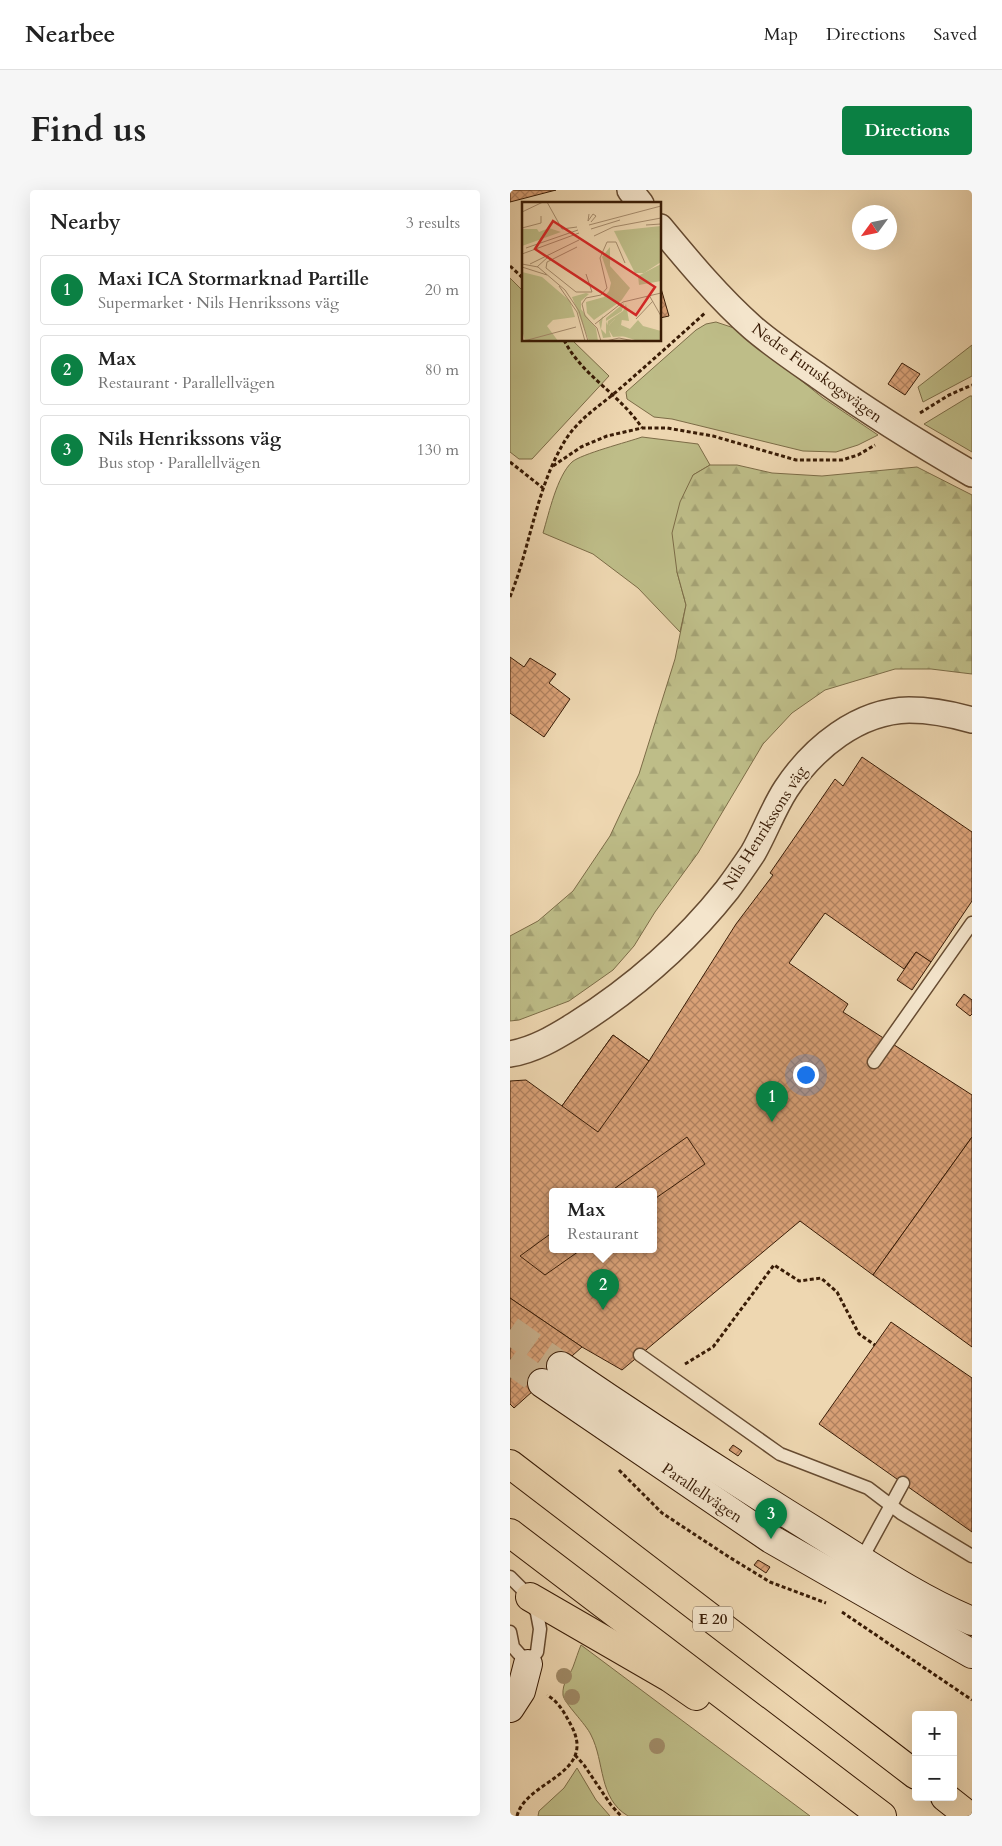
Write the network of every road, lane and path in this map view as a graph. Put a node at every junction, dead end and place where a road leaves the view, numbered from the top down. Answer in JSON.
{"nodes":[{"id":1,"x":630,"y":190,"type":"edge"},
{"id":2,"x":651,"y":190,"type":"edge"},
{"id":3,"x":639,"y":202,"type":"edge"},
{"id":4,"x":647,"y":202,"type":"edge"},
{"id":5,"x":661,"y":228,"type":"edge"},
{"id":6,"x":510,"y":266,"type":"edge"},
{"id":7,"x":522,"y":277,"type":"edge"},
{"id":8,"x":722,"y":298,"type":"junction"},
{"id":9,"x":565,"y":341,"type":"edge"},
{"id":10,"x":972,"y":385,"type":"edge"},
{"id":11,"x":614,"y":394,"type":"junction"},
{"id":12,"x":916,"y":416,"type":"dead end"},
{"id":13,"x":642,"y":428,"type":"junction"},
{"id":14,"x":882,"y":440,"type":"dead end"},
{"id":15,"x":510,"y":462,"type":"edge"},
{"id":16,"x":552,"y":467,"type":"junction"},
{"id":17,"x":972,"y":474,"type":"edge"},
{"id":18,"x":543,"y":488,"type":"junction"},
{"id":19,"x":510,"y":597,"type":"edge"},
{"id":20,"x":972,"y":720,"type":"edge"},
{"id":21,"x":972,"y":923,"type":"edge"},
{"id":22,"x":510,"y":1054,"type":"edge"},
{"id":23,"x":874,"y":1062,"type":"dead end"},
{"id":24,"x":874,"y":1346,"type":"dead end"},
{"id":25,"x":640,"y":1355,"type":"dead end"},
{"id":26,"x":672,"y":1378,"type":"junction"},
{"id":27,"x":510,"y":1464,"type":"edge"},
{"id":28,"x":903,"y":1482,"type":"dead end"},
{"id":29,"x":891,"y":1505,"type":"junction"},
{"id":30,"x":510,"y":1533,"type":"edge"},
{"id":31,"x":972,"y":1556,"type":"edge"},
{"id":32,"x":861,"y":1560,"type":"junction"},
{"id":33,"x":510,"y":1577,"type":"edge"},
{"id":34,"x":848,"y":1583,"type":"junction"},
{"id":35,"x":530,"y":1597,"type":"junction"},
{"id":36,"x":972,"y":1621,"type":"edge"},
{"id":37,"x":510,"y":1632,"type":"edge"},
{"id":38,"x":517,"y":1652,"type":"edge"},
{"id":39,"x":972,"y":1654,"type":"edge"},
{"id":40,"x":543,"y":1693,"type":"dead end"},
{"id":41,"x":510,"y":1708,"type":"edge"},
{"id":42,"x":772,"y":1733,"type":"junction"},
{"id":43,"x":575,"y":1755,"type":"junction"},
{"id":44,"x":912,"y":1772,"type":"edge"},
{"id":45,"x":950,"y":1801,"type":"edge"},
{"id":46,"x":517,"y":1816,"type":"edge"},
{"id":47,"x":621,"y":1816,"type":"edge"},
{"id":48,"x":882,"y":1816,"type":"edge"},
{"id":49,"x":969,"y":1816,"type":"edge"}],
"edges":[{"from":1,"to":3,"type":"street"},
{"from":2,"to":4,"type":"street"},
{"from":5,"to":8,"type":"street","name":"Nedre Furuskogsvägen"},
{"from":6,"to":7,"type":"path"},
{"from":8,"to":11,"type":"path"},
{"from":8,"to":17,"type":"street","name":"Nedre Furuskogsvägen"},
{"from":9,"to":11,"type":"path"},
{"from":10,"to":12,"type":"path"},
{"from":11,"to":13,"type":"path"},
{"from":11,"to":16,"type":"path"},
{"from":13,"to":14,"type":"path"},
{"from":13,"to":16,"type":"path"},
{"from":15,"to":18,"type":"path"},
{"from":16,"to":18,"type":"path"},
{"from":18,"to":19,"type":"path"},
{"from":20,"to":22,"type":"street","name":"Nils Henrikssons väg"},
{"from":21,"to":23,"type":"lane"},
{"from":24,"to":26,"type":"path"},
{"from":25,"to":26,"type":"lane"},
{"from":26,"to":29,"type":"lane"},
{"from":27,"to":44,"type":"highway","number":"E 20"},
{"from":28,"to":29,"type":"lane"},
{"from":29,"to":31,"type":"lane"},
{"from":29,"to":32,"type":"lane"},
{"from":30,"to":42,"type":"highway"},
{"from":32,"to":34,"type":"lane"},
{"from":32,"to":34,"type":"street","name":"Parallellvägen"},
{"from":32,"to":36,"type":"street","name":"Parallellvägen"},
{"from":33,"to":35,"type":"lane"},
{"from":34,"to":39,"type":"street","name":"Parallellvägen"},
{"from":35,"to":38,"type":"lane"},
{"from":35,"to":42,"type":"highway"},
{"from":37,"to":38,"type":"lane"},
{"from":38,"to":41,"type":"street"},
{"from":40,"to":43,"type":"path"},
{"from":42,"to":48,"type":"highway"},
{"from":43,"to":46,"type":"path"},
{"from":43,"to":47,"type":"path"},
{"from":45,"to":49,"type":"highway"}]}
